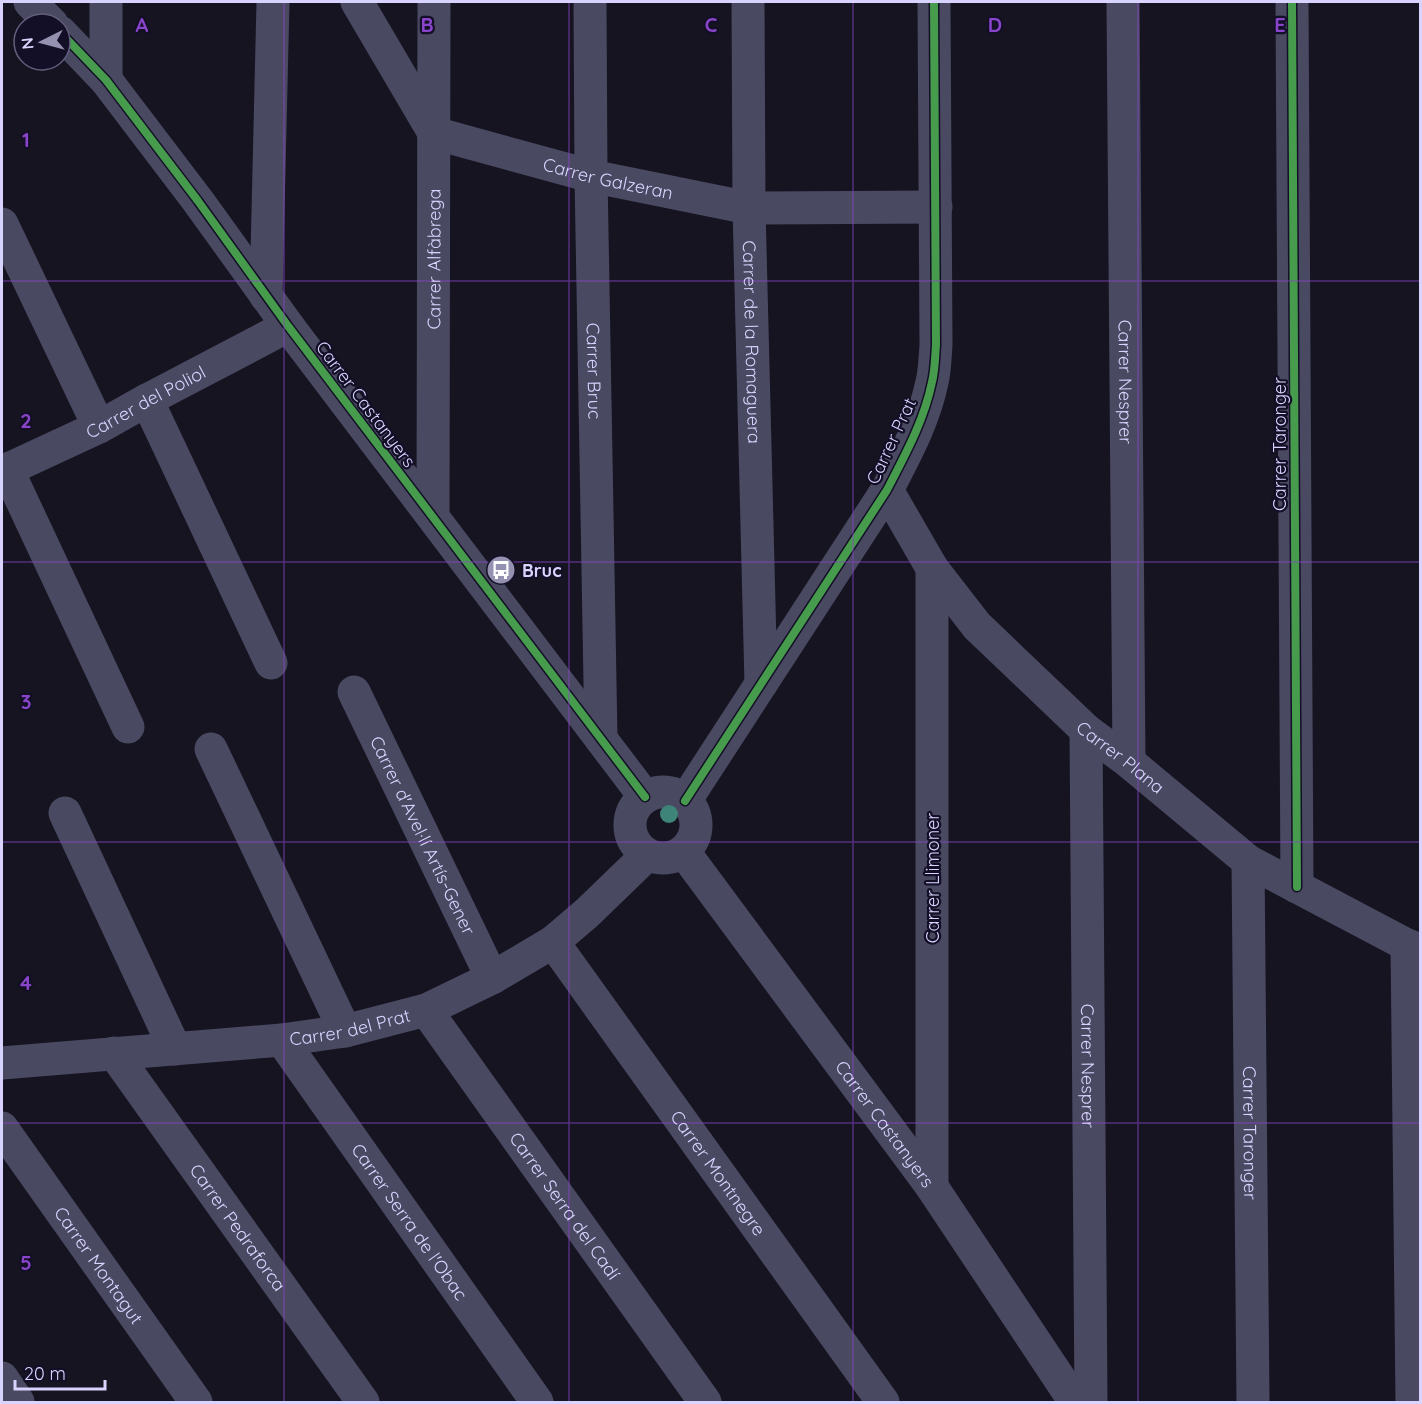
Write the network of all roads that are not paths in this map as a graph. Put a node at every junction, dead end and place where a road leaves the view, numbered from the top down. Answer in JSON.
{"nodes":[{"id":1,"x":106,"y":2,"type":"edge"},
{"id":2,"x":273,"y":2,"type":"edge"},
{"id":3,"x":357,"y":2,"type":"edge"},
{"id":4,"x":434,"y":2,"type":"edge"},
{"id":5,"x":591,"y":2,"type":"edge"},
{"id":6,"x":748,"y":2,"type":"edge"},
{"id":7,"x":934,"y":2,"type":"edge"},
{"id":8,"x":1123,"y":2,"type":"edge"},
{"id":9,"x":1292,"y":2,"type":"edge"},
{"id":10,"x":72,"y":45,"type":"edge"},
{"id":11,"x":106,"y":80,"type":"junction"},
{"id":12,"x":434,"y":133,"type":"junction"},
{"id":13,"x":591,"y":176,"type":"junction"},
{"id":14,"x":936,"y":207,"type":"junction"},
{"id":15,"x":749,"y":208,"type":"junction"},
{"id":16,"x":2,"y":224,"type":"edge"},
{"id":17,"x":266,"y":296,"type":"junction"},
{"id":18,"x":288,"y":326,"type":"junction"},
{"id":19,"x":147,"y":400,"type":"junction"},
{"id":20,"x":99,"y":426,"type":"junction"},
{"id":21,"x":4,"y":471,"type":"edge"},
{"id":22,"x":887,"y":490,"type":"junction"},
{"id":23,"x":433,"y":515,"type":"junction"},
{"id":24,"x":932,"y":568,"type":"junction"},
{"id":25,"x":271,"y":663,"type":"dead end"},
{"id":26,"x":761,"y":684,"type":"junction"},
{"id":27,"x":354,"y":692,"type":"dead end"},
{"id":28,"x":128,"y":727,"type":"dead end"},
{"id":29,"x":1086,"y":730,"type":"junction"},
{"id":30,"x":601,"y":739,"type":"junction"},
{"id":31,"x":211,"y":748,"type":"dead end"},
{"id":32,"x":1129,"y":762,"type":"junction"},
{"id":33,"x":645,"y":797,"type":"junction"},
{"id":34,"x":685,"y":801,"type":"junction"},
{"id":35,"x":65,"y":813,"type":"dead end"},
{"id":36,"x":684,"y":852,"type":"junction"},
{"id":37,"x":647,"y":855,"type":"junction"},
{"id":38,"x":1248,"y":861,"type":"junction"},
{"id":39,"x":1297,"y":887,"type":"junction"},
{"id":40,"x":553,"y":942,"type":"junction"},
{"id":41,"x":1414,"y":948,"type":"edge"},
{"id":42,"x":492,"y":978,"type":"junction"},
{"id":43,"x":426,"y":1010,"type":"junction"},
{"id":44,"x":345,"y":1031,"type":"junction"},
{"id":45,"x":282,"y":1040,"type":"junction"},
{"id":46,"x":175,"y":1049,"type":"junction"},
{"id":47,"x":114,"y":1053,"type":"junction"},
{"id":48,"x":3,"y":1060,"type":"edge"},
{"id":49,"x":2,"y":1128,"type":"edge"},
{"id":50,"x":932,"y":1187,"type":"junction"},
{"id":51,"x":2,"y":1378,"type":"edge"},
{"id":52,"x":18,"y":1402,"type":"edge"},
{"id":53,"x":196,"y":1402,"type":"edge"},
{"id":54,"x":363,"y":1402,"type":"edge"},
{"id":55,"x":537,"y":1402,"type":"edge"},
{"id":56,"x":705,"y":1402,"type":"edge"},
{"id":57,"x":883,"y":1402,"type":"edge"},
{"id":58,"x":1075,"y":1402,"type":"edge"},
{"id":59,"x":1091,"y":1402,"type":"edge"},
{"id":60,"x":1253,"y":1402,"type":"edge"},
{"id":61,"x":1412,"y":1402,"type":"edge"}],
"edges":[{"from":1,"to":11,"type":"street"},
{"from":2,"to":17,"type":"street"},
{"from":3,"to":12,"type":"street"},
{"from":4,"to":12,"type":"street","name":"Carrer Alfàbrega"},
{"from":5,"to":13,"type":"street","name":"Carrer Bruc"},
{"from":6,"to":15,"type":"street","name":"Carrer de la Romaguera"},
{"from":7,"to":14,"type":"street","name":"Carrer Prat"},
{"from":8,"to":32,"type":"street","name":"Carrer Nesprer"},
{"from":9,"to":39,"type":"street","name":"Carrer Taronger"},
{"from":10,"to":11,"type":"street","name":"Carrer Castanyers"},
{"from":11,"to":17,"type":"street","name":"Carrer Castanyers"},
{"from":12,"to":13,"type":"street","name":"Carrer Galzeran"},
{"from":12,"to":23,"type":"street","name":"Carrer Alfàbrega"},
{"from":13,"to":15,"type":"street","name":"Carrer Galzeran"},
{"from":13,"to":30,"type":"street","name":"Carrer Bruc"},
{"from":14,"to":15,"type":"street","name":"Carrer Galzeran"},
{"from":14,"to":22,"type":"street","name":"Carrer Prat"},
{"from":15,"to":26,"type":"street","name":"Carrer de la Romaguera"},
{"from":16,"to":20,"type":"street"},
{"from":17,"to":18,"type":"street","name":"Carrer Castanyers"},
{"from":18,"to":19,"type":"street","name":"Carrer del Poliol"},
{"from":18,"to":23,"type":"street","name":"Carrer Castanyers"},
{"from":19,"to":20,"type":"street","name":"Carrer del Poliol"},
{"from":19,"to":25,"type":"street"},
{"from":20,"to":21,"type":"street","name":"Carrer del Poliol"},
{"from":21,"to":28,"type":"street"},
{"from":22,"to":24,"type":"street","name":"Carrer Plana"},
{"from":22,"to":26,"type":"street","name":"Carrer Prat"},
{"from":23,"to":30,"type":"street","name":"Carrer Castanyers"},
{"from":24,"to":29,"type":"street","name":"Carrer Plana"},
{"from":24,"to":50,"type":"street","name":"Carrer Llimoner"},
{"from":26,"to":34,"type":"street","name":"Carrer Prat"},
{"from":27,"to":42,"type":"street","name":"Carrer d'Avel·lí Artís-Gener"},
{"from":29,"to":32,"type":"street","name":"Carrer Plana"},
{"from":29,"to":59,"type":"street","name":"Carrer Nesprer"},
{"from":30,"to":33,"type":"street","name":"Carrer Castanyers"},
{"from":31,"to":44,"type":"street"},
{"from":32,"to":38,"type":"street","name":"Carrer Plana"},
{"from":33,"to":34,"type":"street"},
{"from":33,"to":37,"type":"street"},
{"from":34,"to":36,"type":"street"},
{"from":35,"to":46,"type":"street"},
{"from":36,"to":37,"type":"street"},
{"from":36,"to":50,"type":"street","name":"Carrer Castanyers"},
{"from":37,"to":40,"type":"street","name":"Carrer del Prat"},
{"from":38,"to":39,"type":"street","name":"Carrer Plana"},
{"from":38,"to":60,"type":"street","name":"Carrer Taronger"},
{"from":39,"to":41,"type":"street","name":"Carrer Plana"},
{"from":40,"to":42,"type":"street","name":"Carrer del Prat"},
{"from":40,"to":57,"type":"street","name":"Carrer Montnegre"},
{"from":41,"to":61,"type":"street"},
{"from":42,"to":43,"type":"street","name":"Carrer del Prat"},
{"from":43,"to":44,"type":"street","name":"Carrer del Prat"},
{"from":43,"to":56,"type":"street","name":"Carrer Serra del Cadí"},
{"from":44,"to":45,"type":"street","name":"Carrer del Prat"},
{"from":45,"to":46,"type":"street","name":"Carrer del Prat"},
{"from":45,"to":55,"type":"street","name":"Carrer Serra de l'Obac"},
{"from":46,"to":47,"type":"street","name":"Carrer del Prat"},
{"from":47,"to":48,"type":"street","name":"Carrer del Prat"},
{"from":47,"to":54,"type":"street","name":"Carrer Pedraforca"},
{"from":49,"to":53,"type":"street","name":"Carrer Montagut"},
{"from":50,"to":58,"type":"street","name":"Carrer Castanyers"},
{"from":51,"to":52,"type":"street"}]}
